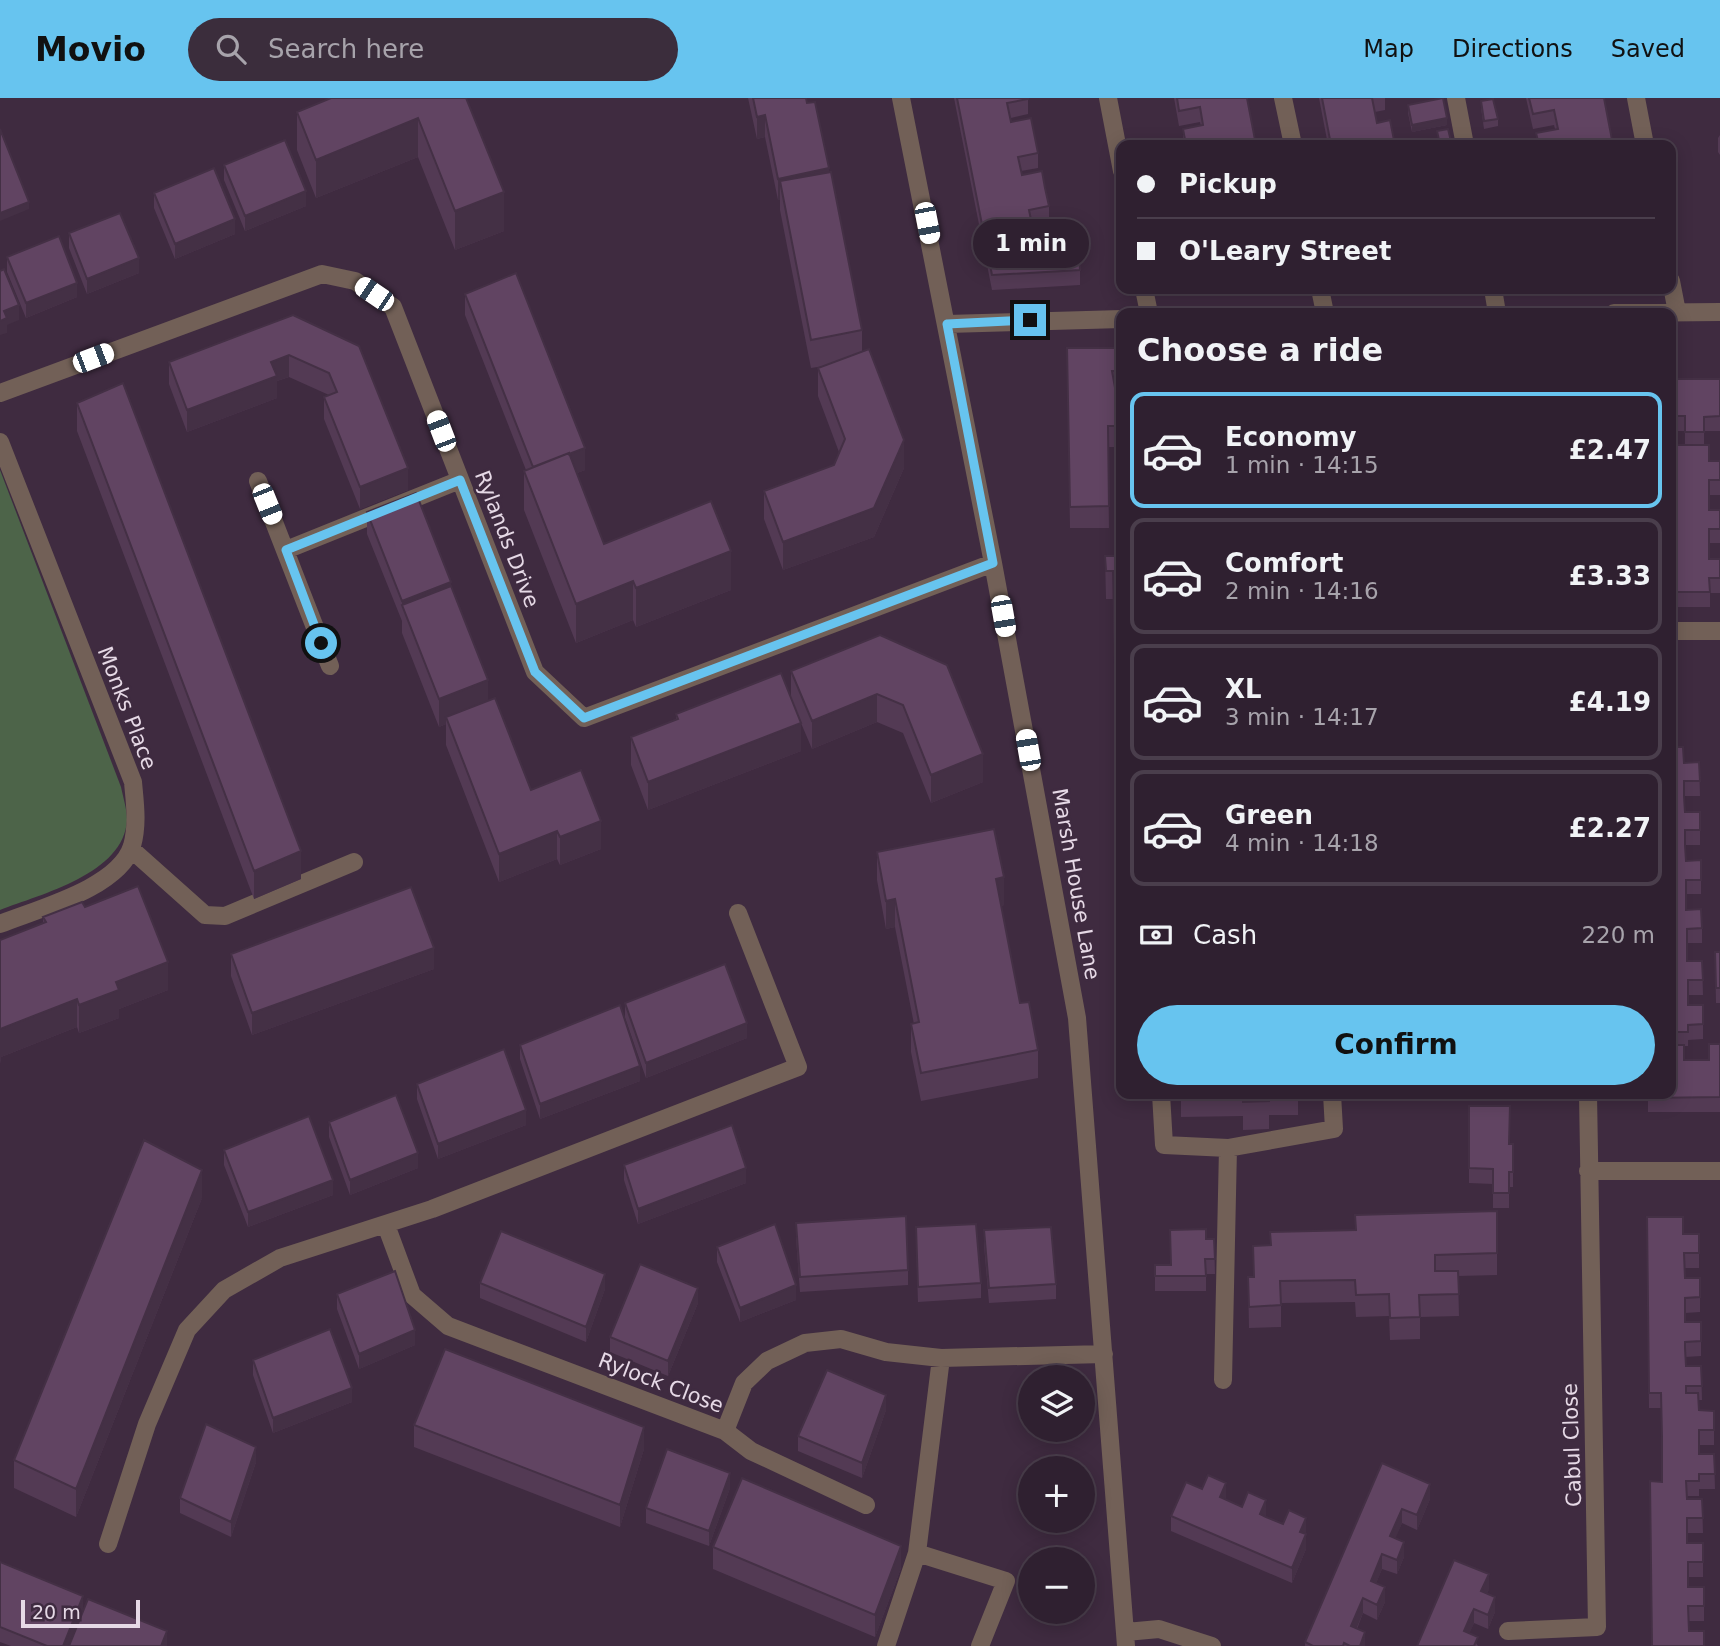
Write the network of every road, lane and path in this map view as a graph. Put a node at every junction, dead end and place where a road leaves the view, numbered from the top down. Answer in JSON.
{"nodes":[{"id":1,"x":901,"y":98,"type":"edge"},
{"id":2,"x":1108,"y":98,"type":"edge"},
{"id":3,"x":1283,"y":98,"type":"edge"},
{"id":4,"x":1456,"y":98,"type":"edge"},
{"id":5,"x":1636,"y":98,"type":"edge"},
{"id":6,"x":1116,"y":140,"type":"edge"},
{"id":7,"x":1292,"y":140,"type":"edge"},
{"id":8,"x":1464,"y":140,"type":"edge"},
{"id":9,"x":1644,"y":140,"type":"edge"},
{"id":10,"x":1674,"y":294,"type":"edge"},
{"id":11,"x":1677,"y":312,"type":"joint"},
{"id":12,"x":1720,"y":313,"type":"edge"},
{"id":13,"x":1116,"y":319,"type":"edge"},
{"id":14,"x":947,"y":324,"type":"junction"},
{"id":15,"x":0,"y":393,"type":"edge"},
{"id":16,"x":0,"y":442,"type":"edge"},
{"id":17,"x":460,"y":480,"type":"junction"},
{"id":18,"x":258,"y":481,"type":"dead end"},
{"id":19,"x":286,"y":550,"type":"junction"},
{"id":20,"x":993,"y":563,"type":"junction"},
{"id":21,"x":1676,"y":631,"type":"edge"},
{"id":22,"x":1720,"y":631,"type":"edge"},
{"id":23,"x":330,"y":666,"type":"dead end"},
{"id":24,"x":131,"y":849,"type":"junction"},
{"id":25,"x":354,"y":862,"type":"dead end"},
{"id":26,"x":738,"y":914,"type":"dead end"},
{"id":27,"x":0,"y":924,"type":"edge"},
{"id":28,"x":1161,"y":1099,"type":"edge"},
{"id":29,"x":1332,"y":1099,"type":"edge"},
{"id":30,"x":1588,"y":1099,"type":"edge"},
{"id":31,"x":1228,"y":1148,"type":"junction"},
{"id":32,"x":1588,"y":1171,"type":"junction"},
{"id":33,"x":1720,"y":1171,"type":"edge"},
{"id":34,"x":386,"y":1224,"type":"junction"},
{"id":35,"x":1104,"y":1354,"type":"junction"},
{"id":36,"x":941,"y":1358,"type":"junction"},
{"id":37,"x":1223,"y":1381,"type":"dead end"},
{"id":38,"x":725,"y":1431,"type":"junction"},
{"id":39,"x":866,"y":1505,"type":"dead end"},
{"id":40,"x":108,"y":1544,"type":"dead end"},
{"id":41,"x":917,"y":1553,"type":"junction"},
{"id":42,"x":1508,"y":1631,"type":"dead end"},
{"id":43,"x":1126,"y":1639,"type":"edge"},
{"id":44,"x":886,"y":1646,"type":"edge"},
{"id":45,"x":980,"y":1646,"type":"edge"},
{"id":46,"x":1212,"y":1646,"type":"edge"}],
"edges":[{"from":1,"to":14,"type":"street","name":"Marsh House Lane"},
{"from":2,"to":6,"type":"street"},
{"from":3,"to":7,"type":"street"},
{"from":4,"to":8,"type":"street"},
{"from":5,"to":9,"type":"street"},
{"from":10,"to":11,"type":"street"},
{"from":11,"to":12,"type":"street"},
{"from":13,"to":14,"type":"street"},
{"from":14,"to":20,"type":"street","name":"Marsh House Lane"},
{"from":15,"to":17,"type":"street","name":"Rylands Drive"},
{"from":16,"to":24,"type":"street","name":"Monks Place"},
{"from":17,"to":19,"type":"street"},
{"from":17,"to":20,"type":"street","name":"Rylands Drive"},
{"from":18,"to":19,"type":"street"},
{"from":19,"to":23,"type":"street"},
{"from":20,"to":35,"type":"street","name":"Marsh House Lane"},
{"from":21,"to":22,"type":"street"},
{"from":24,"to":25,"type":"street"},
{"from":24,"to":27,"type":"street"},
{"from":26,"to":34,"type":"street"},
{"from":28,"to":31,"type":"street"},
{"from":29,"to":31,"type":"street"},
{"from":30,"to":32,"type":"street","name":"Cabul Close"},
{"from":31,"to":37,"type":"street"},
{"from":32,"to":33,"type":"street"},
{"from":32,"to":42,"type":"street","name":"Cabul Close"},
{"from":34,"to":38,"type":"street","name":"Rylock Close"},
{"from":34,"to":40,"type":"street"},
{"from":35,"to":36,"type":"street","name":"Rylock Close"},
{"from":35,"to":43,"type":"street","name":"Marsh House Lane"},
{"from":36,"to":38,"type":"street","name":"Rylock Close"},
{"from":36,"to":41,"type":"street"},
{"from":38,"to":39,"type":"street"},
{"from":41,"to":44,"type":"street"},
{"from":41,"to":45,"type":"street"},
{"from":43,"to":46,"type":"street"}]}
